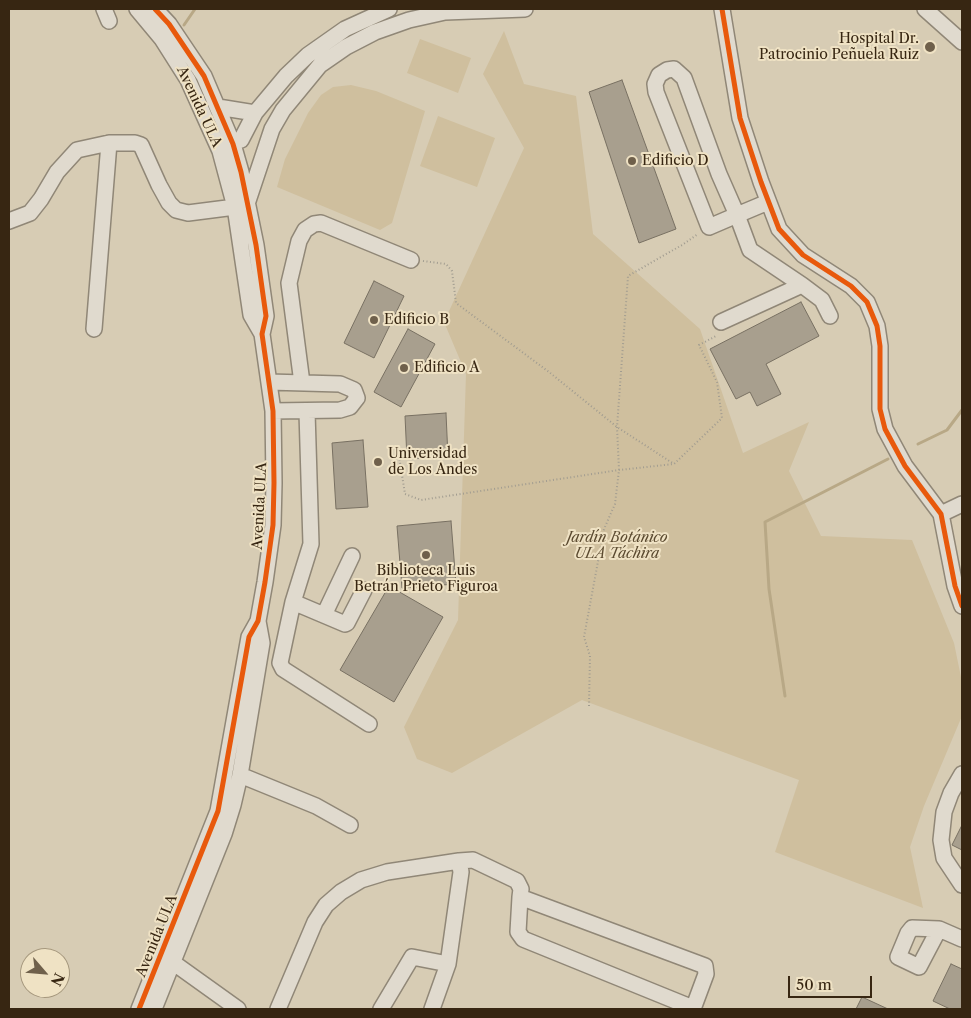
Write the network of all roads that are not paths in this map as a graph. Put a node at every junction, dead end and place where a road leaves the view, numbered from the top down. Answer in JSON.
{"nodes":[{"id":1,"x":137,"y":9,"type":"edge"},
{"id":2,"x":155,"y":9,"type":"edge"},
{"id":3,"x":389,"y":9,"type":"edge"},
{"id":4,"x":525,"y":9,"type":"edge"},
{"id":5,"x":722,"y":9,"type":"edge"},
{"id":6,"x":924,"y":9,"type":"edge"},
{"id":7,"x":962,"y":42,"type":"edge"},
{"id":8,"x":218,"y":108,"type":"junction"},
{"id":9,"x":255,"y":113,"type":"junction"},
{"id":10,"x":272,"y":129,"type":"junction"},
{"id":11,"x":109,"y":143,"type":"junction"},
{"id":12,"x":231,"y":145,"type":"junction"},
{"id":13,"x":768,"y":202,"type":"junction"},
{"id":14,"x":241,"y":204,"type":"junction"},
{"id":15,"x":737,"y":215,"type":"junction"},
{"id":16,"x":9,"y":221,"type":"edge"},
{"id":17,"x":411,"y":260,"type":"road end"},
{"id":18,"x":802,"y":285,"type":"junction"},
{"id":19,"x":830,"y":316,"type":"dead end"},
{"id":20,"x":94,"y":329,"type":"dead end"},
{"id":21,"x":718,"y":329,"type":"road end"},
{"id":22,"x":269,"y":382,"type":"junction"},
{"id":23,"x":302,"y":383,"type":"junction"},
{"id":24,"x":273,"y":411,"type":"junction"},
{"id":25,"x":307,"y":412,"type":"junction"},
{"id":26,"x":962,"y":504,"type":"edge"},
{"id":27,"x":941,"y":514,"type":"junction"},
{"id":28,"x":352,"y":556,"type":"dead end"},
{"id":29,"x":364,"y":590,"type":"dead end"},
{"id":30,"x":293,"y":602,"type":"junction"},
{"id":31,"x":962,"y":606,"type":"edge"},
{"id":32,"x":324,"y":615,"type":"junction"},
{"id":33,"x":258,"y":621,"type":"junction"},
{"id":34,"x":369,"y":724,"type":"dead end"},
{"id":35,"x":962,"y":774,"type":"edge"},
{"id":36,"x":240,"y":775,"type":"junction"},
{"id":37,"x":350,"y":825,"type":"dead end"},
{"id":38,"x":459,"y":862,"type":"junction"},
{"id":39,"x":962,"y":885,"type":"edge"},
{"id":40,"x":520,"y":897,"type":"junction"},
{"id":41,"x":939,"y":929,"type":"dead end"},
{"id":42,"x":962,"y":939,"type":"edge"},
{"id":43,"x":167,"y":958,"type":"junction"},
{"id":44,"x":448,"y":964,"type":"junction"},
{"id":45,"x":139,"y":1009,"type":"edge"},
{"id":46,"x":154,"y":1009,"type":"edge"},
{"id":47,"x":238,"y":1009,"type":"edge"},
{"id":48,"x":278,"y":1009,"type":"edge"},
{"id":49,"x":381,"y":1009,"type":"edge"},
{"id":50,"x":432,"y":1009,"type":"edge"},
{"id":51,"x":693,"y":1009,"type":"edge"}],
"edges":[{"from":1,"to":12,"type":"street","name":"Avenida ULA"},
{"from":2,"to":8,"type":"street","name":"Avenida ULA"},
{"from":3,"to":9,"type":"street"},
{"from":4,"to":10,"type":"street"},
{"from":5,"to":13,"type":"street"},
{"from":6,"to":7,"type":"street"},
{"from":8,"to":9,"type":"street"},
{"from":8,"to":12,"type":"street","name":"Avenida ULA"},
{"from":9,"to":12,"type":"street"},
{"from":10,"to":12,"type":"street"},
{"from":10,"to":14,"type":"street"},
{"from":11,"to":14,"type":"street"},
{"from":11,"to":16,"type":"street"},
{"from":11,"to":20,"type":"street"},
{"from":12,"to":14,"type":"street","name":"Avenida ULA"},
{"from":13,"to":15,"type":"street"},
{"from":13,"to":27,"type":"street"},
{"from":14,"to":22,"type":"street","name":"Avenida ULA"},
{"from":15,"to":15,"type":"street"},
{"from":15,"to":18,"type":"street"},
{"from":17,"to":23,"type":"street"},
{"from":18,"to":19,"type":"street"},
{"from":18,"to":21,"type":"street"},
{"from":22,"to":23,"type":"street"},
{"from":22,"to":24,"type":"street","name":"Avenida ULA"},
{"from":23,"to":25,"type":"street"},
{"from":24,"to":25,"type":"street"},
{"from":24,"to":33,"type":"street","name":"Avenida ULA"},
{"from":25,"to":30,"type":"street"},
{"from":26,"to":27,"type":"street"},
{"from":27,"to":31,"type":"street"},
{"from":28,"to":32,"type":"street"},
{"from":29,"to":32,"type":"street"},
{"from":30,"to":32,"type":"street"},
{"from":30,"to":34,"type":"street"},
{"from":33,"to":36,"type":"street","name":"Avenida ULA"},
{"from":33,"to":43,"type":"street","name":"Avenida ULA"},
{"from":35,"to":39,"type":"street"},
{"from":36,"to":37,"type":"street"},
{"from":36,"to":43,"type":"street","name":"Avenida ULA"},
{"from":38,"to":40,"type":"street"},
{"from":38,"to":44,"type":"street"},
{"from":38,"to":48,"type":"street"},
{"from":40,"to":51,"type":"street"},
{"from":40,"to":51,"type":"street"},
{"from":41,"to":42,"type":"street"},
{"from":43,"to":45,"type":"street","name":"Avenida ULA"},
{"from":43,"to":46,"type":"street","name":"Avenida ULA"},
{"from":43,"to":47,"type":"street"},
{"from":44,"to":49,"type":"street"},
{"from":44,"to":50,"type":"street"}]}
